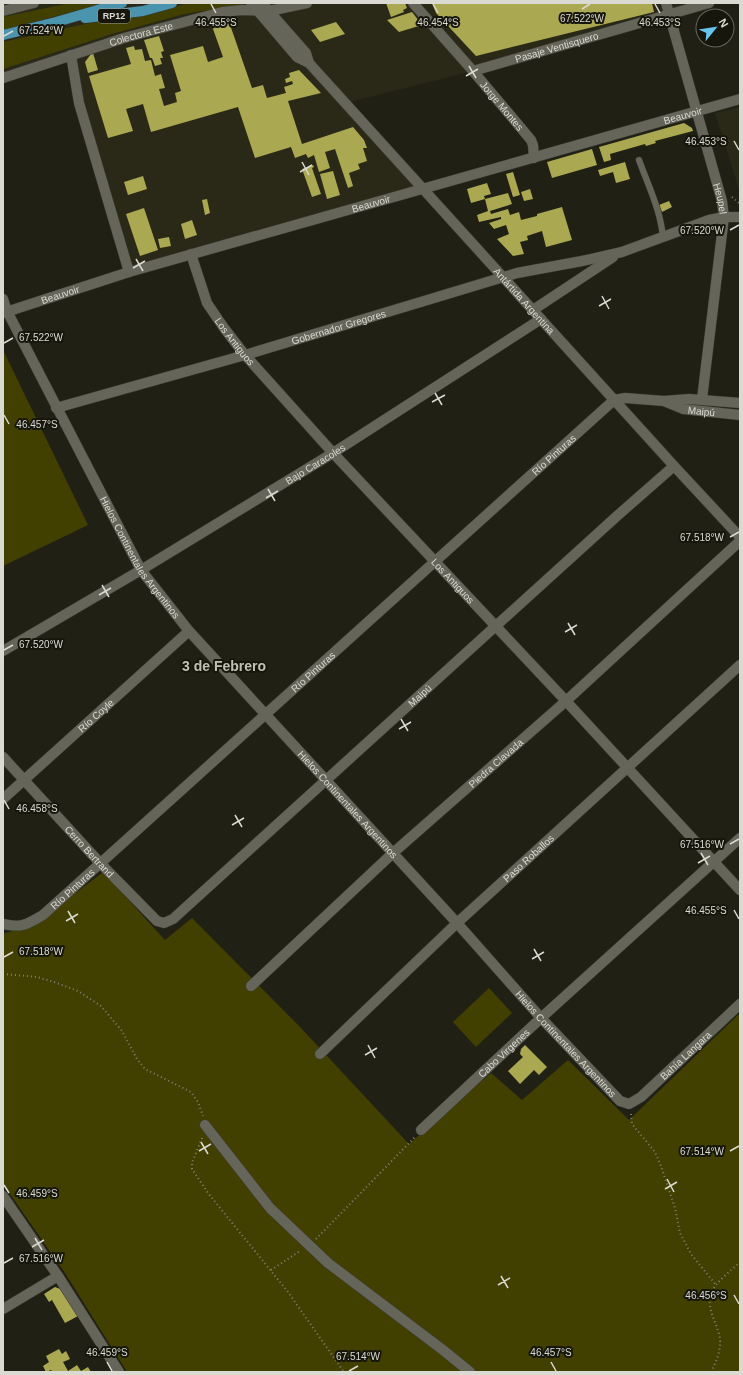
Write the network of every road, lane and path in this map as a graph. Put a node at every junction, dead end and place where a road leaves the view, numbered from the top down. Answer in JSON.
{"nodes":[{"id":1,"x":34,"y":3,"type":"edge"},
{"id":2,"x":122,"y":3,"type":"edge"},
{"id":3,"x":172,"y":3,"type":"edge"},
{"id":4,"x":306,"y":3,"type":"edge"},
{"id":5,"x":413,"y":3,"type":"edge"},
{"id":6,"x":666,"y":3,"type":"edge"},
{"id":7,"x":709,"y":3,"type":"edge"},
{"id":8,"x":259,"y":7,"type":"edge"},
{"id":9,"x":3,"y":11,"type":"edge"},
{"id":10,"x":669,"y":15,"type":"junction"},
{"id":11,"x":56,"y":22,"type":"junction"},
{"id":12,"x":3,"y":35,"type":"edge"},
{"id":13,"x":70,"y":55,"type":"junction"},
{"id":14,"x":473,"y":71,"type":"junction"},
{"id":15,"x":3,"y":78,"type":"edge"},
{"id":16,"x":740,"y":99,"type":"edge"},
{"id":17,"x":696,"y":112,"type":"junction"},
{"id":18,"x":534,"y":158,"type":"junction"},
{"id":19,"x":639,"y":160,"type":"dead end"},
{"id":20,"x":424,"y":189,"type":"junction"},
{"id":21,"x":730,"y":190,"type":"dead end"},
{"id":22,"x":740,"y":204,"type":"edge"},
{"id":23,"x":740,"y":216,"type":"edge"},
{"id":24,"x":724,"y":217,"type":"junction"},
{"id":25,"x":663,"y":238,"type":"junction"},
{"id":26,"x":622,"y":252,"type":"junction"},
{"id":27,"x":191,"y":254,"type":"junction"},
{"id":28,"x":129,"y":272,"type":"junction"},
{"id":29,"x":503,"y":277,"type":"junction"},
{"id":30,"x":3,"y":300,"type":"edge"},
{"id":31,"x":533,"y":310,"type":"junction"},
{"id":32,"x":5,"y":312,"type":"edge"},
{"id":33,"x":541,"y":319,"type":"junction"},
{"id":34,"x":245,"y":355,"type":"junction"},
{"id":35,"x":614,"y":400,"type":"junction"},
{"id":36,"x":702,"y":400,"type":"junction"},
{"id":37,"x":664,"y":401,"type":"junction"},
{"id":38,"x":740,"y":403,"type":"edge"},
{"id":39,"x":56,"y":408,"type":"junction"},
{"id":40,"x":740,"y":415,"type":"edge"},
{"id":41,"x":333,"y":453,"type":"junction"},
{"id":42,"x":674,"y":466,"type":"junction"},
{"id":43,"x":740,"y":536,"type":"edge"},
{"id":44,"x":740,"y":541,"type":"edge"},
{"id":45,"x":434,"y":561,"type":"junction"},
{"id":46,"x":141,"y":570,"type":"junction"},
{"id":47,"x":496,"y":626,"type":"junction"},
{"id":48,"x":189,"y":631,"type":"junction"},
{"id":49,"x":3,"y":651,"type":"edge"},
{"id":50,"x":740,"y":665,"type":"edge"},
{"id":51,"x":566,"y":701,"type":"junction"},
{"id":52,"x":265,"y":714,"type":"junction"},
{"id":53,"x":3,"y":757,"type":"edge"},
{"id":54,"x":627,"y":768,"type":"junction"},
{"id":55,"x":24,"y":780,"type":"junction"},
{"id":56,"x":326,"y":780,"type":"junction"},
{"id":57,"x":3,"y":799,"type":"edge"},
{"id":58,"x":740,"y":838,"type":"edge"},
{"id":59,"x":393,"y":853,"type":"junction"},
{"id":60,"x":713,"y":862,"type":"junction"},
{"id":61,"x":100,"y":863,"type":"junction"},
{"id":62,"x":740,"y":890,"type":"edge"},
{"id":63,"x":164,"y":923,"type":"joint"},
{"id":64,"x":457,"y":923,"type":"junction"},
{"id":65,"x":3,"y":924,"type":"edge"},
{"id":66,"x":3,"y":974,"type":"edge"},
{"id":67,"x":251,"y":986,"type":"dead end"},
{"id":68,"x":740,"y":1004,"type":"edge"},
{"id":69,"x":541,"y":1018,"type":"junction"},
{"id":70,"x":320,"y":1054,"type":"dead end"},
{"id":71,"x":629,"y":1104,"type":"junction"},
{"id":72,"x":205,"y":1125,"type":"junction"},
{"id":73,"x":421,"y":1130,"type":"joint"},
{"id":74,"x":3,"y":1196,"type":"edge"},
{"id":75,"x":310,"y":1245,"type":"junction"},
{"id":76,"x":740,"y":1262,"type":"edge"},
{"id":77,"x":271,"y":1270,"type":"junction"},
{"id":78,"x":58,"y":1276,"type":"junction"},
{"id":79,"x":716,"y":1285,"type":"junction"},
{"id":80,"x":3,"y":1309,"type":"edge"},
{"id":81,"x":119,"y":1372,"type":"edge"},
{"id":82,"x":344,"y":1372,"type":"edge"},
{"id":83,"x":470,"y":1372,"type":"edge"},
{"id":84,"x":711,"y":1372,"type":"edge"}],
"edges":[{"from":1,"to":9,"type":"street"},
{"from":2,"to":11,"type":"main road","number":"RP12"},
{"from":3,"to":11,"type":"main road","number":"RP12"},
{"from":4,"to":8,"type":"street","name":"Colectora Este"},
{"from":5,"to":14,"type":"street","name":"Jorge Montes"},
{"from":6,"to":10,"type":"street","name":"Heupel"},
{"from":7,"to":10,"type":"street","name":"Pasaje Ventisquero"},
{"from":8,"to":13,"type":"street","name":"Colectora Este"},
{"from":8,"to":20,"type":"street","name":"Antártida Argentina"},
{"from":10,"to":14,"type":"street","name":"Pasaje Ventisquero"},
{"from":10,"to":17,"type":"street","name":"Heupel"},
{"from":11,"to":12,"type":"main road","number":"RP12"},
{"from":13,"to":15,"type":"street","name":"Colectora Este"},
{"from":13,"to":28,"type":"street"},
{"from":14,"to":18,"type":"street","name":"Jorge Montes"},
{"from":16,"to":17,"type":"street","name":"Beauvoir"},
{"from":17,"to":18,"type":"street","name":"Beauvoir"},
{"from":17,"to":24,"type":"street","name":"Heupel"},
{"from":18,"to":20,"type":"street","name":"Beauvoir"},
{"from":19,"to":25,"type":"lane"},
{"from":20,"to":27,"type":"street","name":"Beauvoir"},
{"from":20,"to":29,"type":"street","name":"Antártida Argentina"},
{"from":21,"to":22,"type":"path"},
{"from":23,"to":24,"type":"street","name":"Gobernador Gregores"},
{"from":24,"to":25,"type":"street","name":"Gobernador Gregores"},
{"from":24,"to":36,"type":"street","name":"Heupel"},
{"from":25,"to":26,"type":"street","name":"Gobernador Gregores"},
{"from":26,"to":29,"type":"street","name":"Gobernador Gregores"},
{"from":26,"to":31,"type":"street","name":"Gobernador Gregores"},
{"from":27,"to":28,"type":"street","name":"Beauvoir"},
{"from":27,"to":34,"type":"street","name":"Los Antiguos"},
{"from":28,"to":32,"type":"street","name":"Beauvoir"},
{"from":29,"to":31,"type":"street","name":"Antártida Argentina"},
{"from":29,"to":34,"type":"street","name":"Gobernador Gregores"},
{"from":30,"to":32,"type":"street","name":"Hielos Continentales Argentinos"},
{"from":31,"to":33,"type":"street","name":"Antártida Argentina"},
{"from":32,"to":39,"type":"street","name":"Hielos Continentales Argentinos"},
{"from":33,"to":35,"type":"street","name":"Antártida Argentina"},
{"from":33,"to":41,"type":"street","name":"Bajo Caracoles"},
{"from":34,"to":39,"type":"street","name":"Gobernador Gregores"},
{"from":34,"to":41,"type":"street","name":"Los Antiguos"},
{"from":35,"to":37,"type":"street","name":"Maipú"},
{"from":35,"to":42,"type":"street","name":"Antártida Argentina"},
{"from":35,"to":45,"type":"street","name":"Río Pinturas"},
{"from":36,"to":37,"type":"street","name":"Maipú"},
{"from":36,"to":38,"type":"street","name":"Maipú"},
{"from":37,"to":40,"type":"street","name":"Maipú"},
{"from":39,"to":46,"type":"street","name":"Hielos Continentales Argentinos"},
{"from":41,"to":45,"type":"street","name":"Los Antiguos"},
{"from":41,"to":46,"type":"street","name":"Bajo Caracoles"},
{"from":42,"to":43,"type":"street","name":"Antártida Argentina"},
{"from":42,"to":47,"type":"street","name":"Maipú"},
{"from":44,"to":51,"type":"street","name":"Piedra Clavada"},
{"from":45,"to":47,"type":"street","name":"Los Antiguos"},
{"from":45,"to":52,"type":"street","name":"Río Pinturas"},
{"from":46,"to":48,"type":"street","name":"Hielos Continentales Argentinos"},
{"from":46,"to":49,"type":"street","name":"Bajo Caracoles"},
{"from":47,"to":51,"type":"street","name":"Los Antiguos"},
{"from":47,"to":56,"type":"street","name":"Maipú"},
{"from":48,"to":52,"type":"street","name":"Hielos Continentales Argentinos"},
{"from":48,"to":55,"type":"street","name":"Río Coyle"},
{"from":50,"to":54,"type":"street","name":"Paso Roballos"},
{"from":51,"to":54,"type":"street","name":"Los Antiguos"},
{"from":51,"to":59,"type":"street","name":"Piedra Clavada"},
{"from":52,"to":56,"type":"street","name":"Hielos Continentales Argentinos"},
{"from":52,"to":61,"type":"street","name":"Río Pinturas"},
{"from":53,"to":55,"type":"street","name":"Cerro Bertrand"},
{"from":54,"to":60,"type":"street","name":"Los Antiguos"},
{"from":54,"to":64,"type":"street","name":"Paso Roballos"},
{"from":55,"to":57,"type":"street","name":"Río Coyle"},
{"from":55,"to":61,"type":"street","name":"Cerro Bertrand"},
{"from":56,"to":59,"type":"street","name":"Hielos Continentales Argentinos"},
{"from":56,"to":63,"type":"street","name":"Maipú"},
{"from":58,"to":60,"type":"street","name":"Cabo Virgenes"},
{"from":59,"to":64,"type":"street","name":"Hielos Continentales Argentinos"},
{"from":59,"to":67,"type":"street","name":"Piedra Clavada"},
{"from":60,"to":62,"type":"street","name":"Los Antiguos"},
{"from":60,"to":69,"type":"street","name":"Cabo Virgenes"},
{"from":61,"to":63,"type":"street","name":"Cerro Bertrand"},
{"from":61,"to":65,"type":"street","name":"Río Pinturas"},
{"from":64,"to":69,"type":"street","name":"Hielos Continentales Argentinos"},
{"from":64,"to":70,"type":"street","name":"Paso Roballos"},
{"from":66,"to":72,"type":"path"},
{"from":68,"to":71,"type":"street","name":"Bahía Langara"},
{"from":69,"to":71,"type":"street","name":"Hielos Continentales Argentinos"},
{"from":69,"to":73,"type":"street","name":"Cabo Virgenes"},
{"from":71,"to":79,"type":"path"},
{"from":72,"to":75,"type":"street"},
{"from":72,"to":77,"type":"path"},
{"from":73,"to":75,"type":"path"},
{"from":74,"to":78,"type":"street"},
{"from":75,"to":77,"type":"path"},
{"from":75,"to":83,"type":"street"},
{"from":76,"to":79,"type":"path"},
{"from":77,"to":82,"type":"path"},
{"from":78,"to":80,"type":"street"},
{"from":78,"to":81,"type":"street"},
{"from":79,"to":84,"type":"path"}]}
